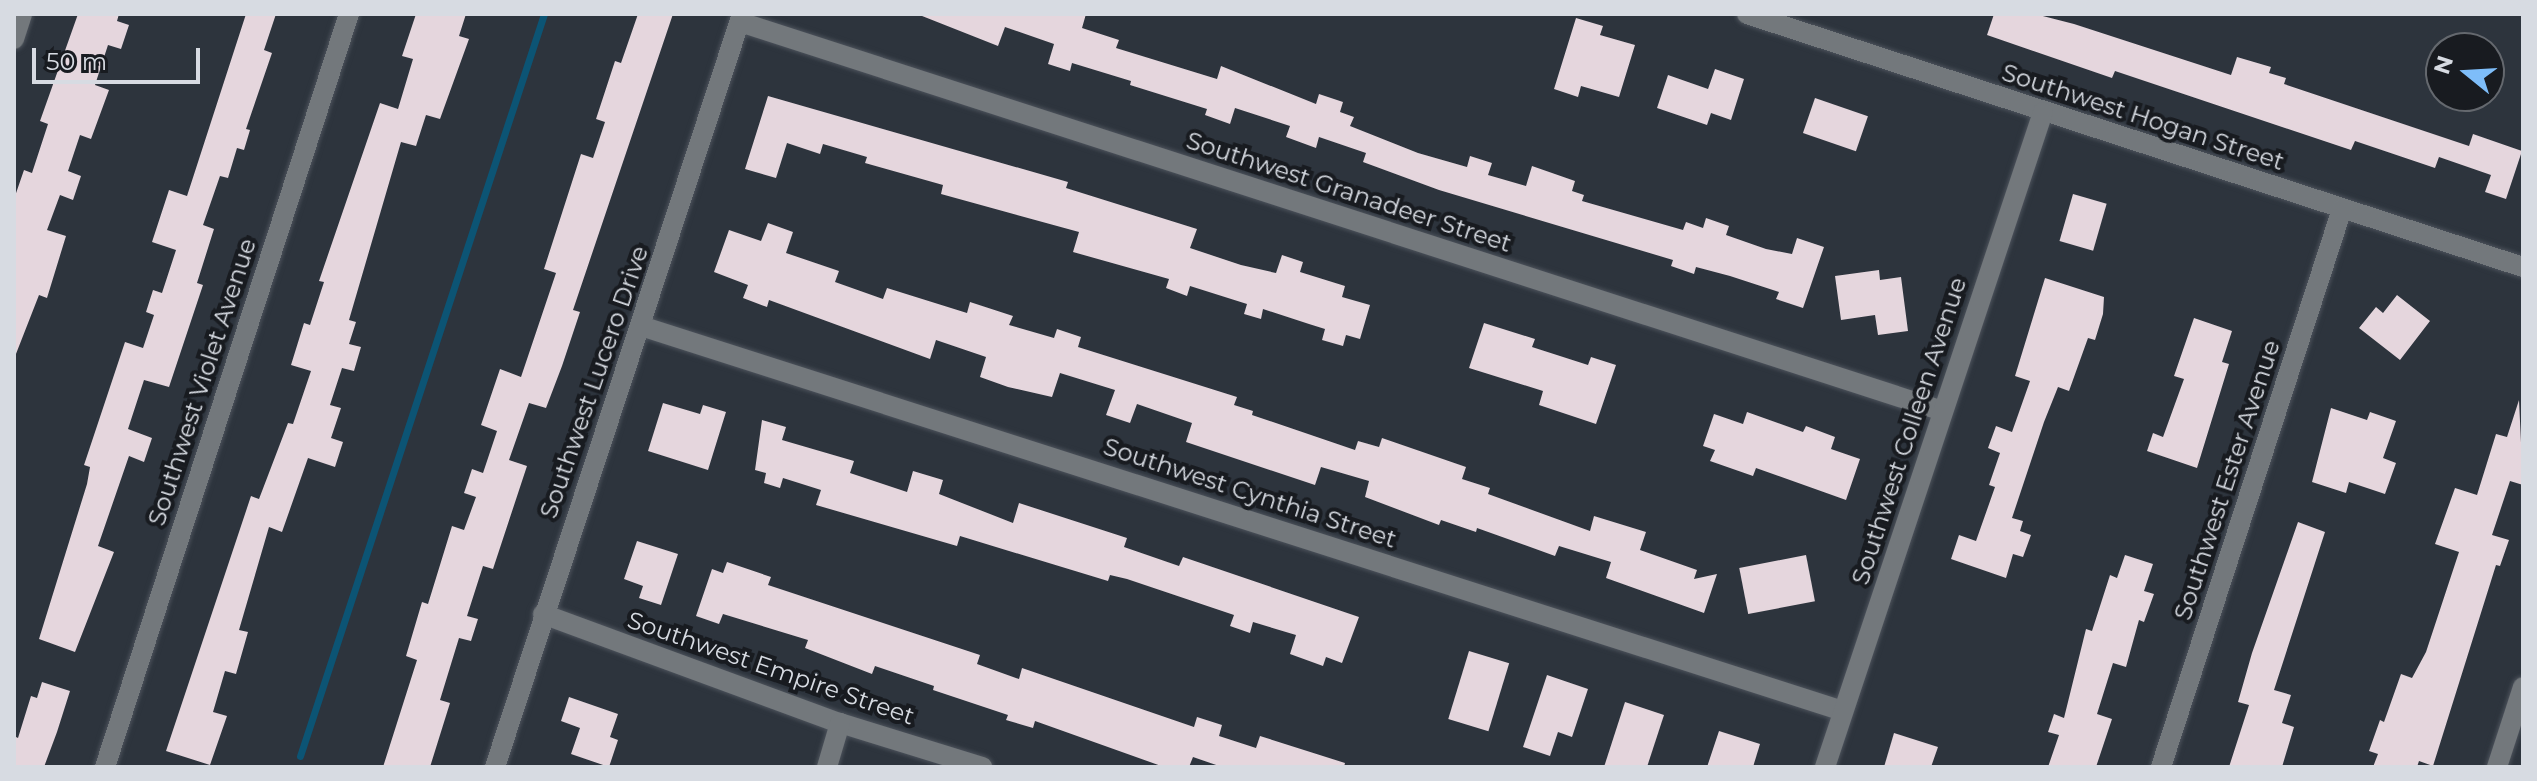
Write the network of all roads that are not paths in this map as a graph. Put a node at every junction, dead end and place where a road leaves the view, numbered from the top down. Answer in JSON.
{"nodes":[{"id":1,"x":22,"y":14,"type":"edge"},
{"id":2,"x":349,"y":14,"type":"edge"},
{"id":3,"x":1747,"y":14,"type":"edge"},
{"id":4,"x":741,"y":18,"type":"edge"},
{"id":5,"x":14,"y":39,"type":"edge"},
{"id":6,"x":2043,"y":112,"type":"junction"},
{"id":7,"x":2342,"y":209,"type":"junction"},
{"id":8,"x":2523,"y":267,"type":"edge"},
{"id":9,"x":641,"y":326,"type":"junction"},
{"id":10,"x":1943,"y":411,"type":"junction"},
{"id":11,"x":543,"y":614,"type":"junction"},
{"id":12,"x":2523,"y":687,"type":"edge"},
{"id":13,"x":1843,"y":711,"type":"junction"},
{"id":14,"x":840,"y":723,"type":"junction"},
{"id":15,"x":105,"y":767,"type":"edge"},
{"id":16,"x":495,"y":767,"type":"edge"},
{"id":17,"x":827,"y":767,"type":"edge"},
{"id":18,"x":982,"y":767,"type":"edge"},
{"id":19,"x":1825,"y":767,"type":"edge"},
{"id":20,"x":2161,"y":767,"type":"edge"},
{"id":21,"x":2497,"y":767,"type":"edge"}],
"edges":[{"from":1,"to":5,"type":"street"},
{"from":2,"to":15,"type":"street","name":"Southwest Violet Avenue"},
{"from":3,"to":6,"type":"street","name":"Southwest Hogan Street"},
{"from":4,"to":9,"type":"street","name":"Southwest Lucero Drive"},
{"from":4,"to":10,"type":"street","name":"Southwest Granadeer Street"},
{"from":6,"to":7,"type":"street","name":"Southwest Hogan Street"},
{"from":6,"to":10,"type":"street","name":"Southwest Colleen Avenue"},
{"from":7,"to":8,"type":"street","name":"Southwest Hogan Street"},
{"from":7,"to":20,"type":"street","name":"Southwest Ester Avenue"},
{"from":9,"to":11,"type":"street","name":"Southwest Lucero Drive"},
{"from":9,"to":13,"type":"street","name":"Southwest Cynthia Street"},
{"from":10,"to":13,"type":"street","name":"Southwest Colleen Avenue"},
{"from":11,"to":14,"type":"street","name":"Southwest Empire Street"},
{"from":11,"to":16,"type":"street","name":"Southwest Lucero Drive"},
{"from":12,"to":21,"type":"street"},
{"from":13,"to":19,"type":"street","name":"Southwest Colleen Avenue"},
{"from":14,"to":17,"type":"street"},
{"from":14,"to":18,"type":"street","name":"Southwest Empire Street"}]}
